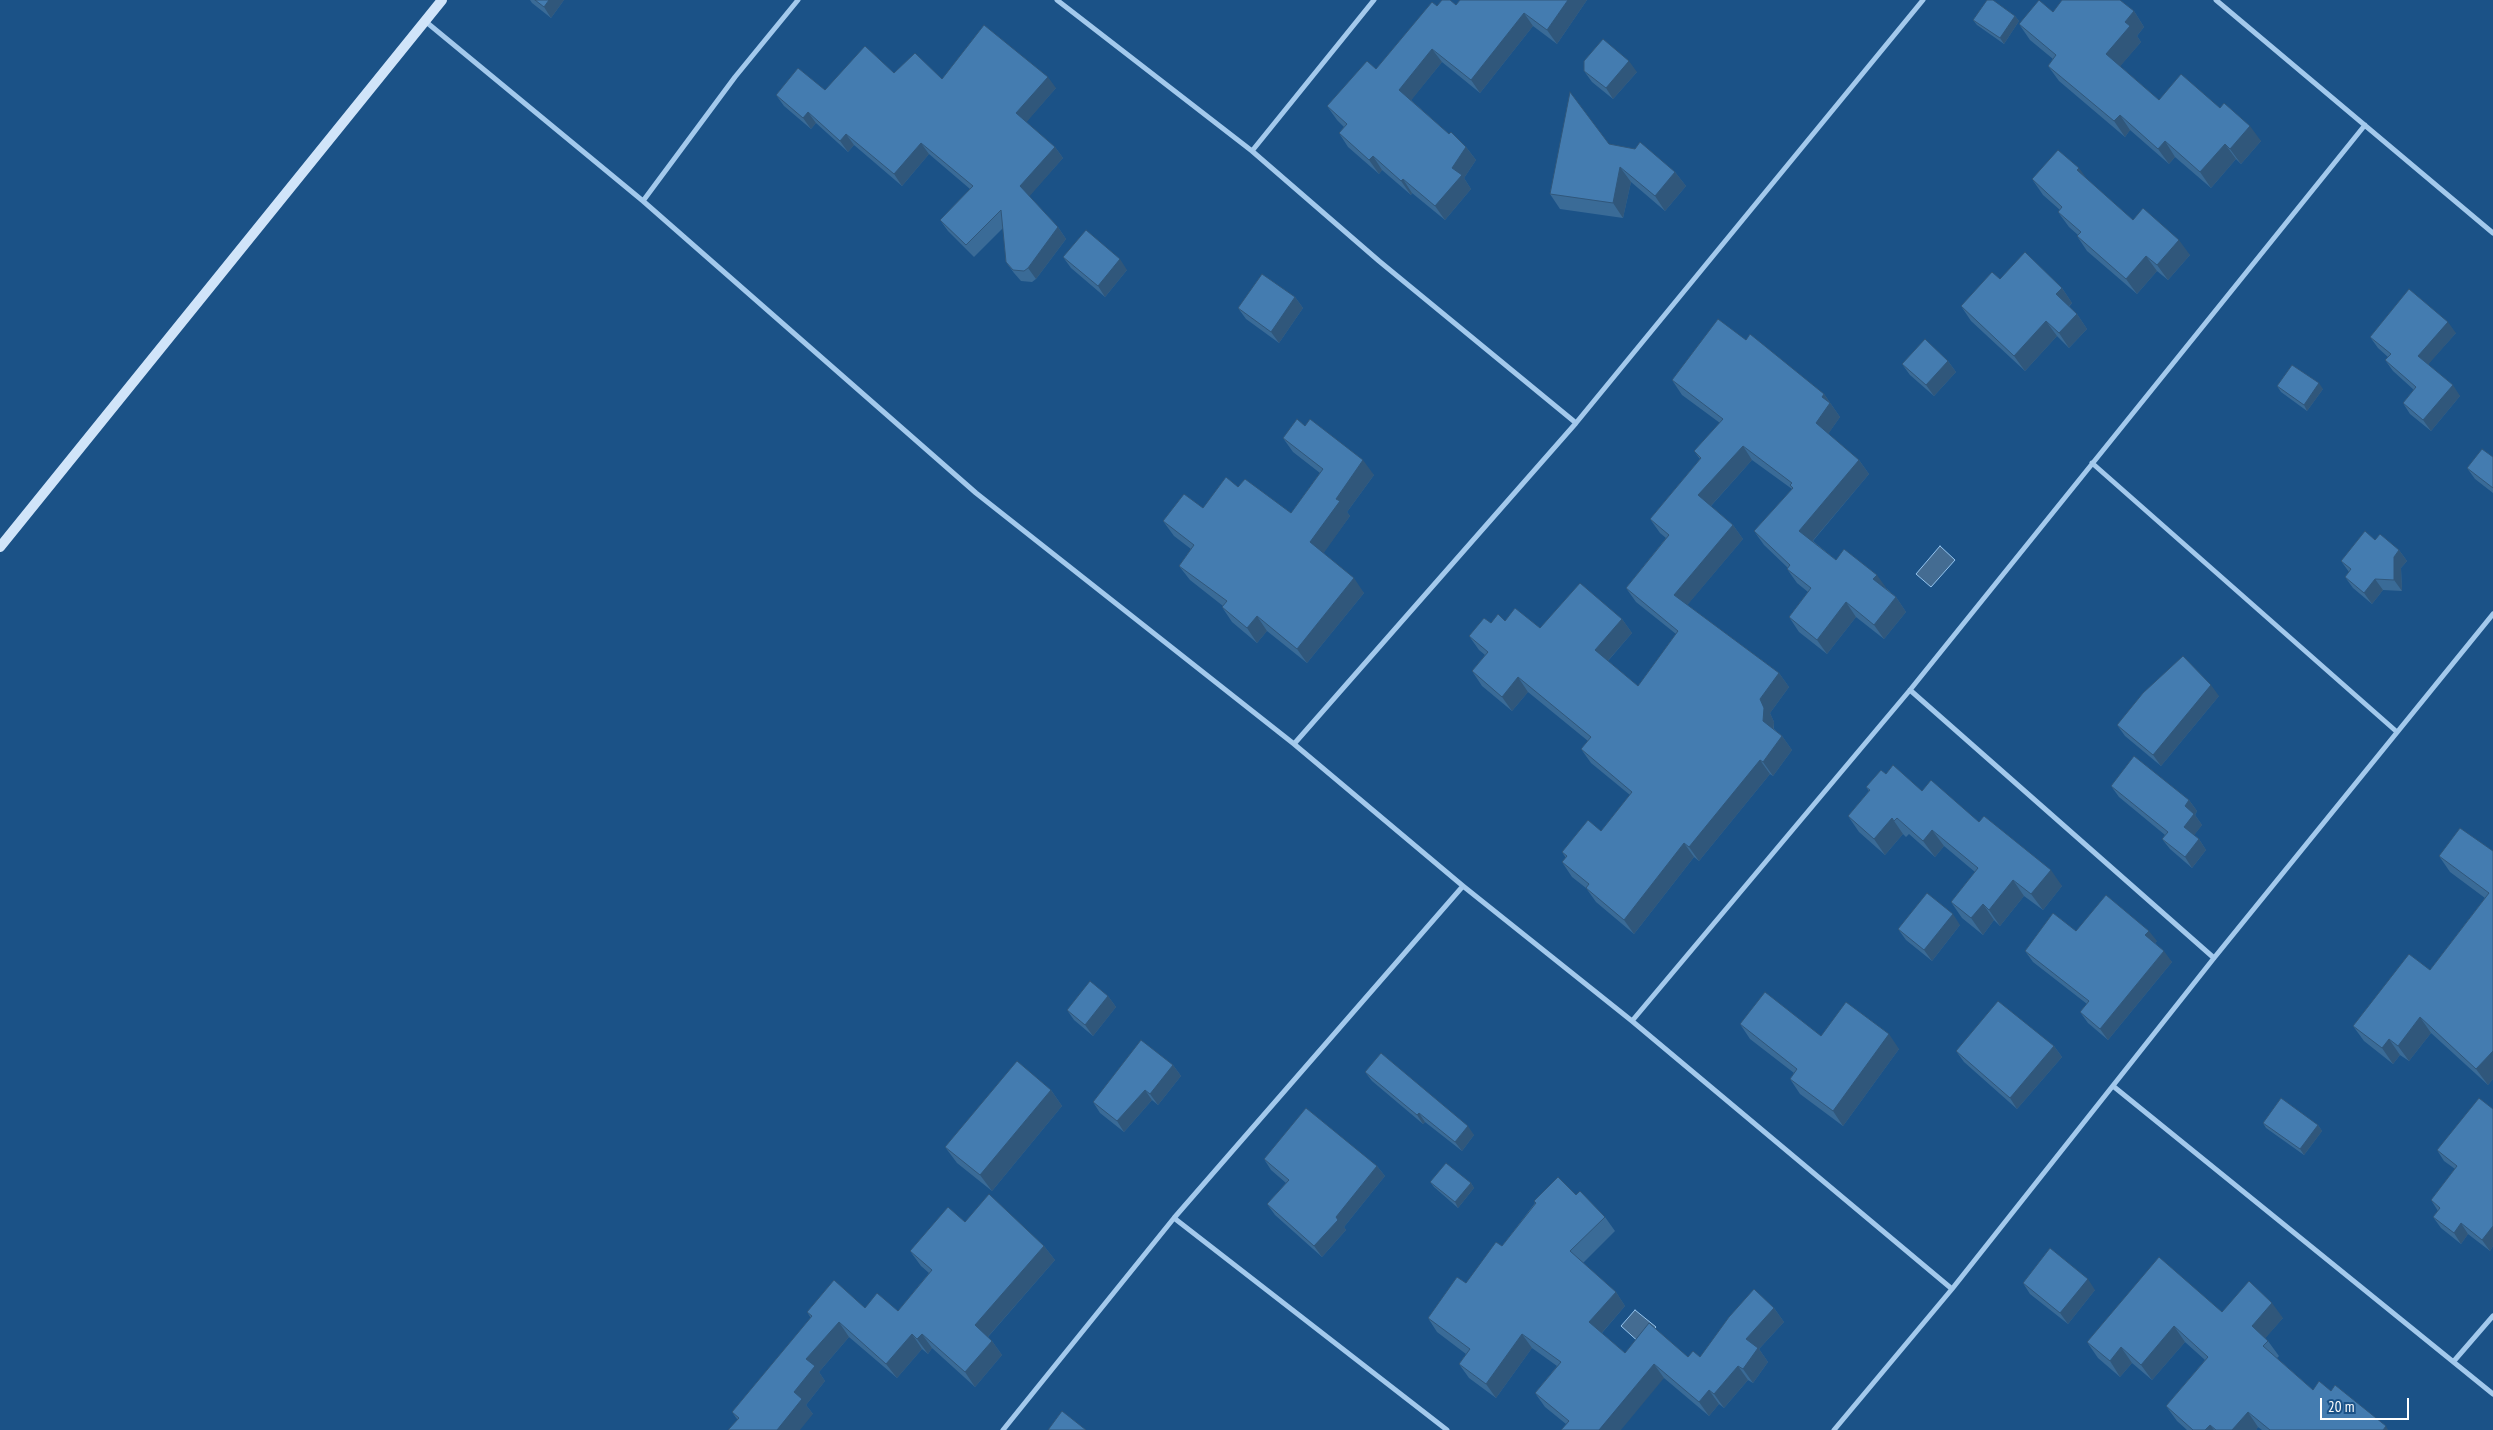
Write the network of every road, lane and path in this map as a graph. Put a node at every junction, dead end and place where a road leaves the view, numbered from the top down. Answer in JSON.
{"nodes":[{"id":1,"x":442,"y":0,"type":"edge"},
{"id":2,"x":798,"y":0,"type":"edge"},
{"id":3,"x":1057,"y":0,"type":"edge"},
{"id":4,"x":1374,"y":0,"type":"edge"},
{"id":5,"x":1923,"y":0,"type":"edge"},
{"id":6,"x":2216,"y":0,"type":"edge"},
{"id":7,"x":425,"y":21,"type":"junction"},
{"id":8,"x":2365,"y":125,"type":"junction"},
{"id":9,"x":1252,"y":151,"type":"junction"},
{"id":10,"x":643,"y":201,"type":"junction"},
{"id":11,"x":2493,"y":233,"type":"edge"},
{"id":12,"x":1576,"y":424,"type":"junction"},
{"id":13,"x":2092,"y":463,"type":"junction"},
{"id":14,"x":0,"y":548,"type":"edge"},
{"id":15,"x":2493,"y":614,"type":"edge"},
{"id":16,"x":1910,"y":690,"type":"junction"},
{"id":17,"x":2397,"y":732,"type":"junction"},
{"id":18,"x":1294,"y":744,"type":"junction"},
{"id":19,"x":1463,"y":886,"type":"junction"},
{"id":20,"x":2214,"y":958,"type":"junction"},
{"id":21,"x":1632,"y":1021,"type":"junction"},
{"id":22,"x":2113,"y":1086,"type":"junction"},
{"id":23,"x":1174,"y":1218,"type":"junction"},
{"id":24,"x":1952,"y":1289,"type":"junction"},
{"id":25,"x":2493,"y":1316,"type":"edge"},
{"id":26,"x":2454,"y":1361,"type":"junction"},
{"id":27,"x":2493,"y":1394,"type":"edge"},
{"id":28,"x":1003,"y":1430,"type":"edge"},
{"id":29,"x":1447,"y":1430,"type":"edge"},
{"id":30,"x":1834,"y":1430,"type":"edge"}],
"edges":[{"from":1,"to":7,"type":"street"},
{"from":2,"to":10,"type":"street"},
{"from":3,"to":9,"type":"street"},
{"from":4,"to":9,"type":"street"},
{"from":5,"to":12,"type":"street"},
{"from":6,"to":8,"type":"street"},
{"from":7,"to":10,"type":"street"},
{"from":7,"to":14,"type":"street"},
{"from":8,"to":11,"type":"street"},
{"from":8,"to":13,"type":"street"},
{"from":9,"to":12,"type":"street"},
{"from":10,"to":18,"type":"street"},
{"from":12,"to":18,"type":"street"},
{"from":13,"to":16,"type":"street"},
{"from":13,"to":17,"type":"street"},
{"from":15,"to":17,"type":"street"},
{"from":16,"to":20,"type":"street"},
{"from":16,"to":21,"type":"street"},
{"from":17,"to":20,"type":"street"},
{"from":18,"to":19,"type":"street"},
{"from":19,"to":21,"type":"street"},
{"from":19,"to":23,"type":"street"},
{"from":20,"to":22,"type":"street"},
{"from":21,"to":24,"type":"street"},
{"from":22,"to":24,"type":"street"},
{"from":22,"to":26,"type":"street"},
{"from":23,"to":28,"type":"street"},
{"from":23,"to":29,"type":"street"},
{"from":24,"to":30,"type":"street"},
{"from":25,"to":26,"type":"street"},
{"from":26,"to":27,"type":"street"}]}
